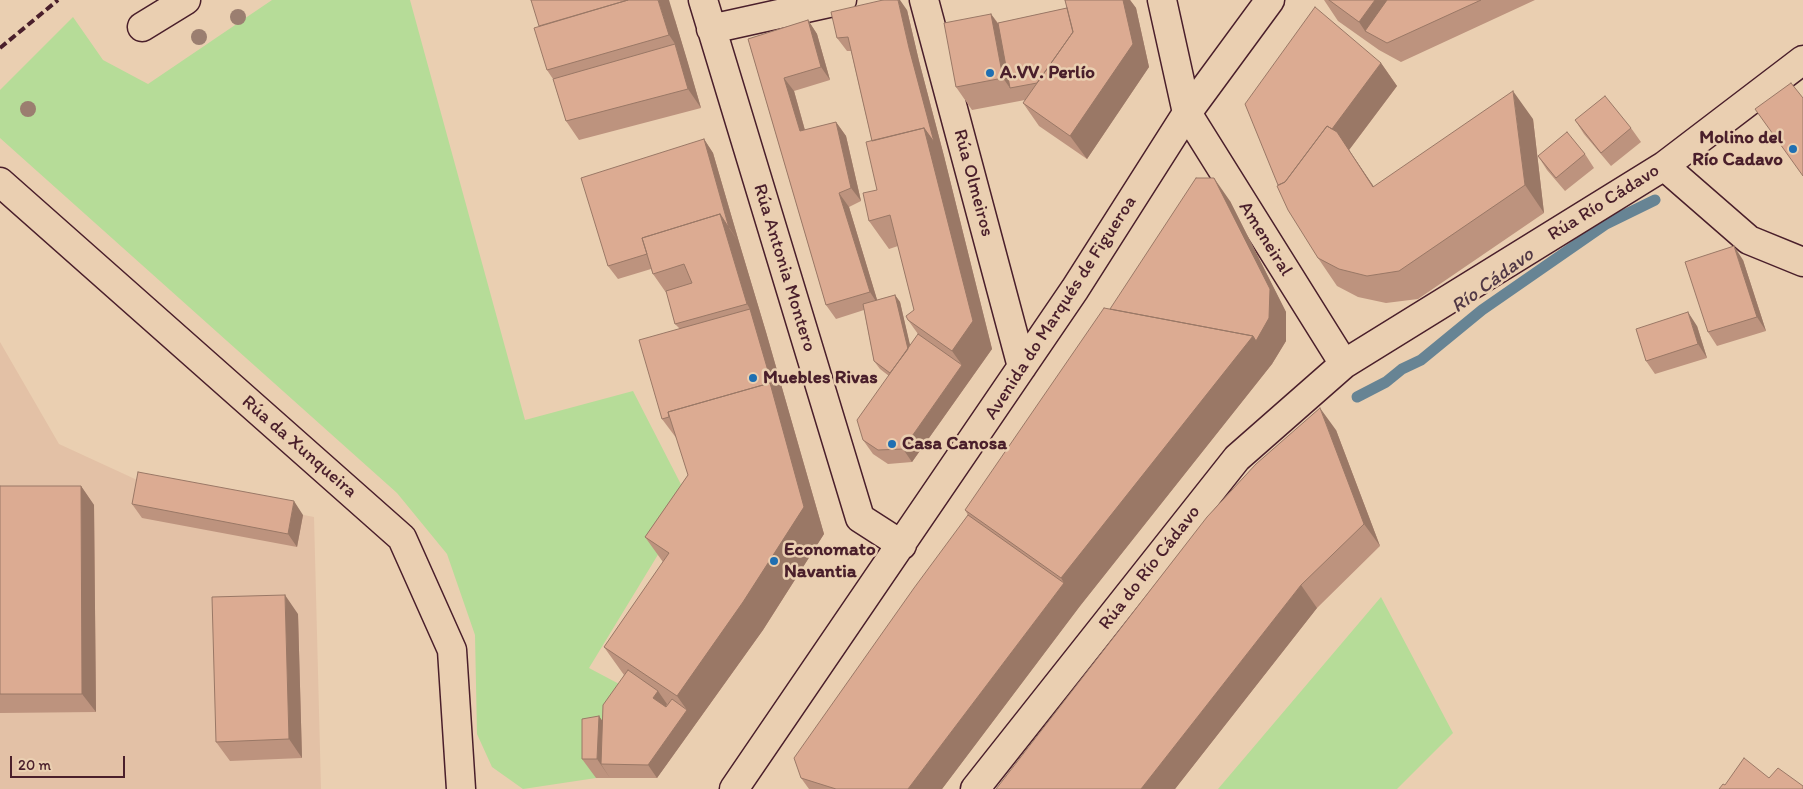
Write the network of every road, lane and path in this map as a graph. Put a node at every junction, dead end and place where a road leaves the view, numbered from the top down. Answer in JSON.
{"nodes":[{"id":1,"x":186,"y":0,"type":"edge"},
{"id":2,"x":703,"y":0,"type":"edge"},
{"id":3,"x":842,"y":0,"type":"edge"},
{"id":4,"x":924,"y":0,"type":"edge"},
{"id":5,"x":1162,"y":0,"type":"edge"},
{"id":6,"x":1270,"y":0,"type":"edge"},
{"id":7,"x":142,"y":28,"type":"dead end"},
{"id":8,"x":711,"y":29,"type":"junction"},
{"id":9,"x":1803,"y":60,"type":"edge"},
{"id":10,"x":1187,"y":113,"type":"junction"},
{"id":11,"x":1664,"y":166,"type":"junction"},
{"id":12,"x":0,"y":182,"type":"edge"},
{"id":13,"x":1803,"y":262,"type":"edge"},
{"id":14,"x":1344,"y":364,"type":"junction"},
{"id":15,"x":1022,"y":367,"type":"junction"},
{"id":16,"x":902,"y":545,"type":"junction"},
{"id":17,"x":461,"y":789,"type":"edge"},
{"id":18,"x":734,"y":789,"type":"edge"},
{"id":19,"x":975,"y":789,"type":"edge"}],
"edges":[{"from":1,"to":7,"type":"street"},
{"from":2,"to":8,"type":"street","name":"Rúa Antonia Montero"},
{"from":3,"to":8,"type":"street"},
{"from":4,"to":15,"type":"street","name":"Rúa Olmeiros"},
{"from":5,"to":10,"type":"street","name":"Ameneiral"},
{"from":6,"to":10,"type":"street","name":"Avenida do Marqués de Figueroa"},
{"from":8,"to":16,"type":"street","name":"Rúa Antonia Montero"},
{"from":9,"to":11,"type":"street","name":"Rúa Río Cádavo"},
{"from":10,"to":14,"type":"street","name":"Ameneiral"},
{"from":10,"to":15,"type":"street","name":"Avenida do Marqués de Figueroa"},
{"from":11,"to":13,"type":"street"},
{"from":11,"to":14,"type":"street","name":"Rúa Río Cádavo"},
{"from":12,"to":17,"type":"street","name":"Rúa da Xunqueira"},
{"from":14,"to":19,"type":"street","name":"Rúa do Río Cádavo"},
{"from":15,"to":16,"type":"street","name":"Avenida do Marqués de Figueroa"},
{"from":16,"to":18,"type":"street","name":"Avenida do Marqués de Figueroa"}]}
